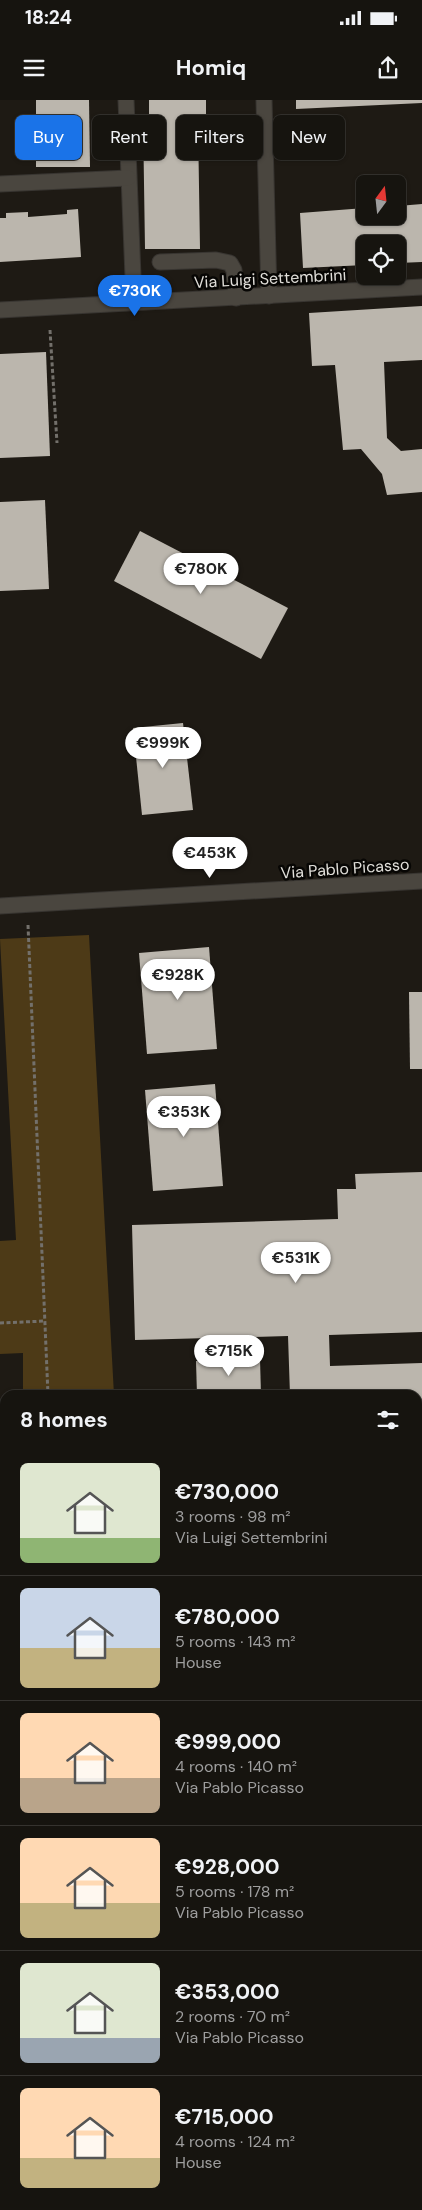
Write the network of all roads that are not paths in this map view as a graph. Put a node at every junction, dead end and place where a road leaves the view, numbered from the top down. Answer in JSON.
{"nodes":[{"id":1,"x":126,"y":100,"type":"edge"},
{"id":2,"x":264,"y":100,"type":"edge"},
{"id":3,"x":128,"y":178,"type":"junction"},
{"id":4,"x":0,"y":184,"type":"edge"},
{"id":5,"x":160,"y":262,"type":"dead end"},
{"id":6,"x":422,"y":286,"type":"edge"},
{"id":7,"x":269,"y":296,"type":"junction"},
{"id":8,"x":236,"y":298,"type":"junction"},
{"id":9,"x":134,"y":302,"type":"junction"},
{"id":10,"x":0,"y":310,"type":"edge"},
{"id":11,"x":422,"y":881,"type":"edge"},
{"id":12,"x":0,"y":906,"type":"edge"}],
"edges":[{"from":1,"to":3,"type":"street"},
{"from":2,"to":7,"type":"street"},
{"from":3,"to":4,"type":"street"},
{"from":3,"to":9,"type":"street"},
{"from":5,"to":8,"type":"street"},
{"from":6,"to":7,"type":"street","name":"Via Luigi Settembrini"},
{"from":7,"to":8,"type":"street","name":"Via Luigi Settembrini"},
{"from":8,"to":9,"type":"street","name":"Via Luigi Settembrini"},
{"from":9,"to":10,"type":"street","name":"Via Luigi Settembrini"},
{"from":11,"to":12,"type":"street","name":"Via Pablo Picasso"}]}
